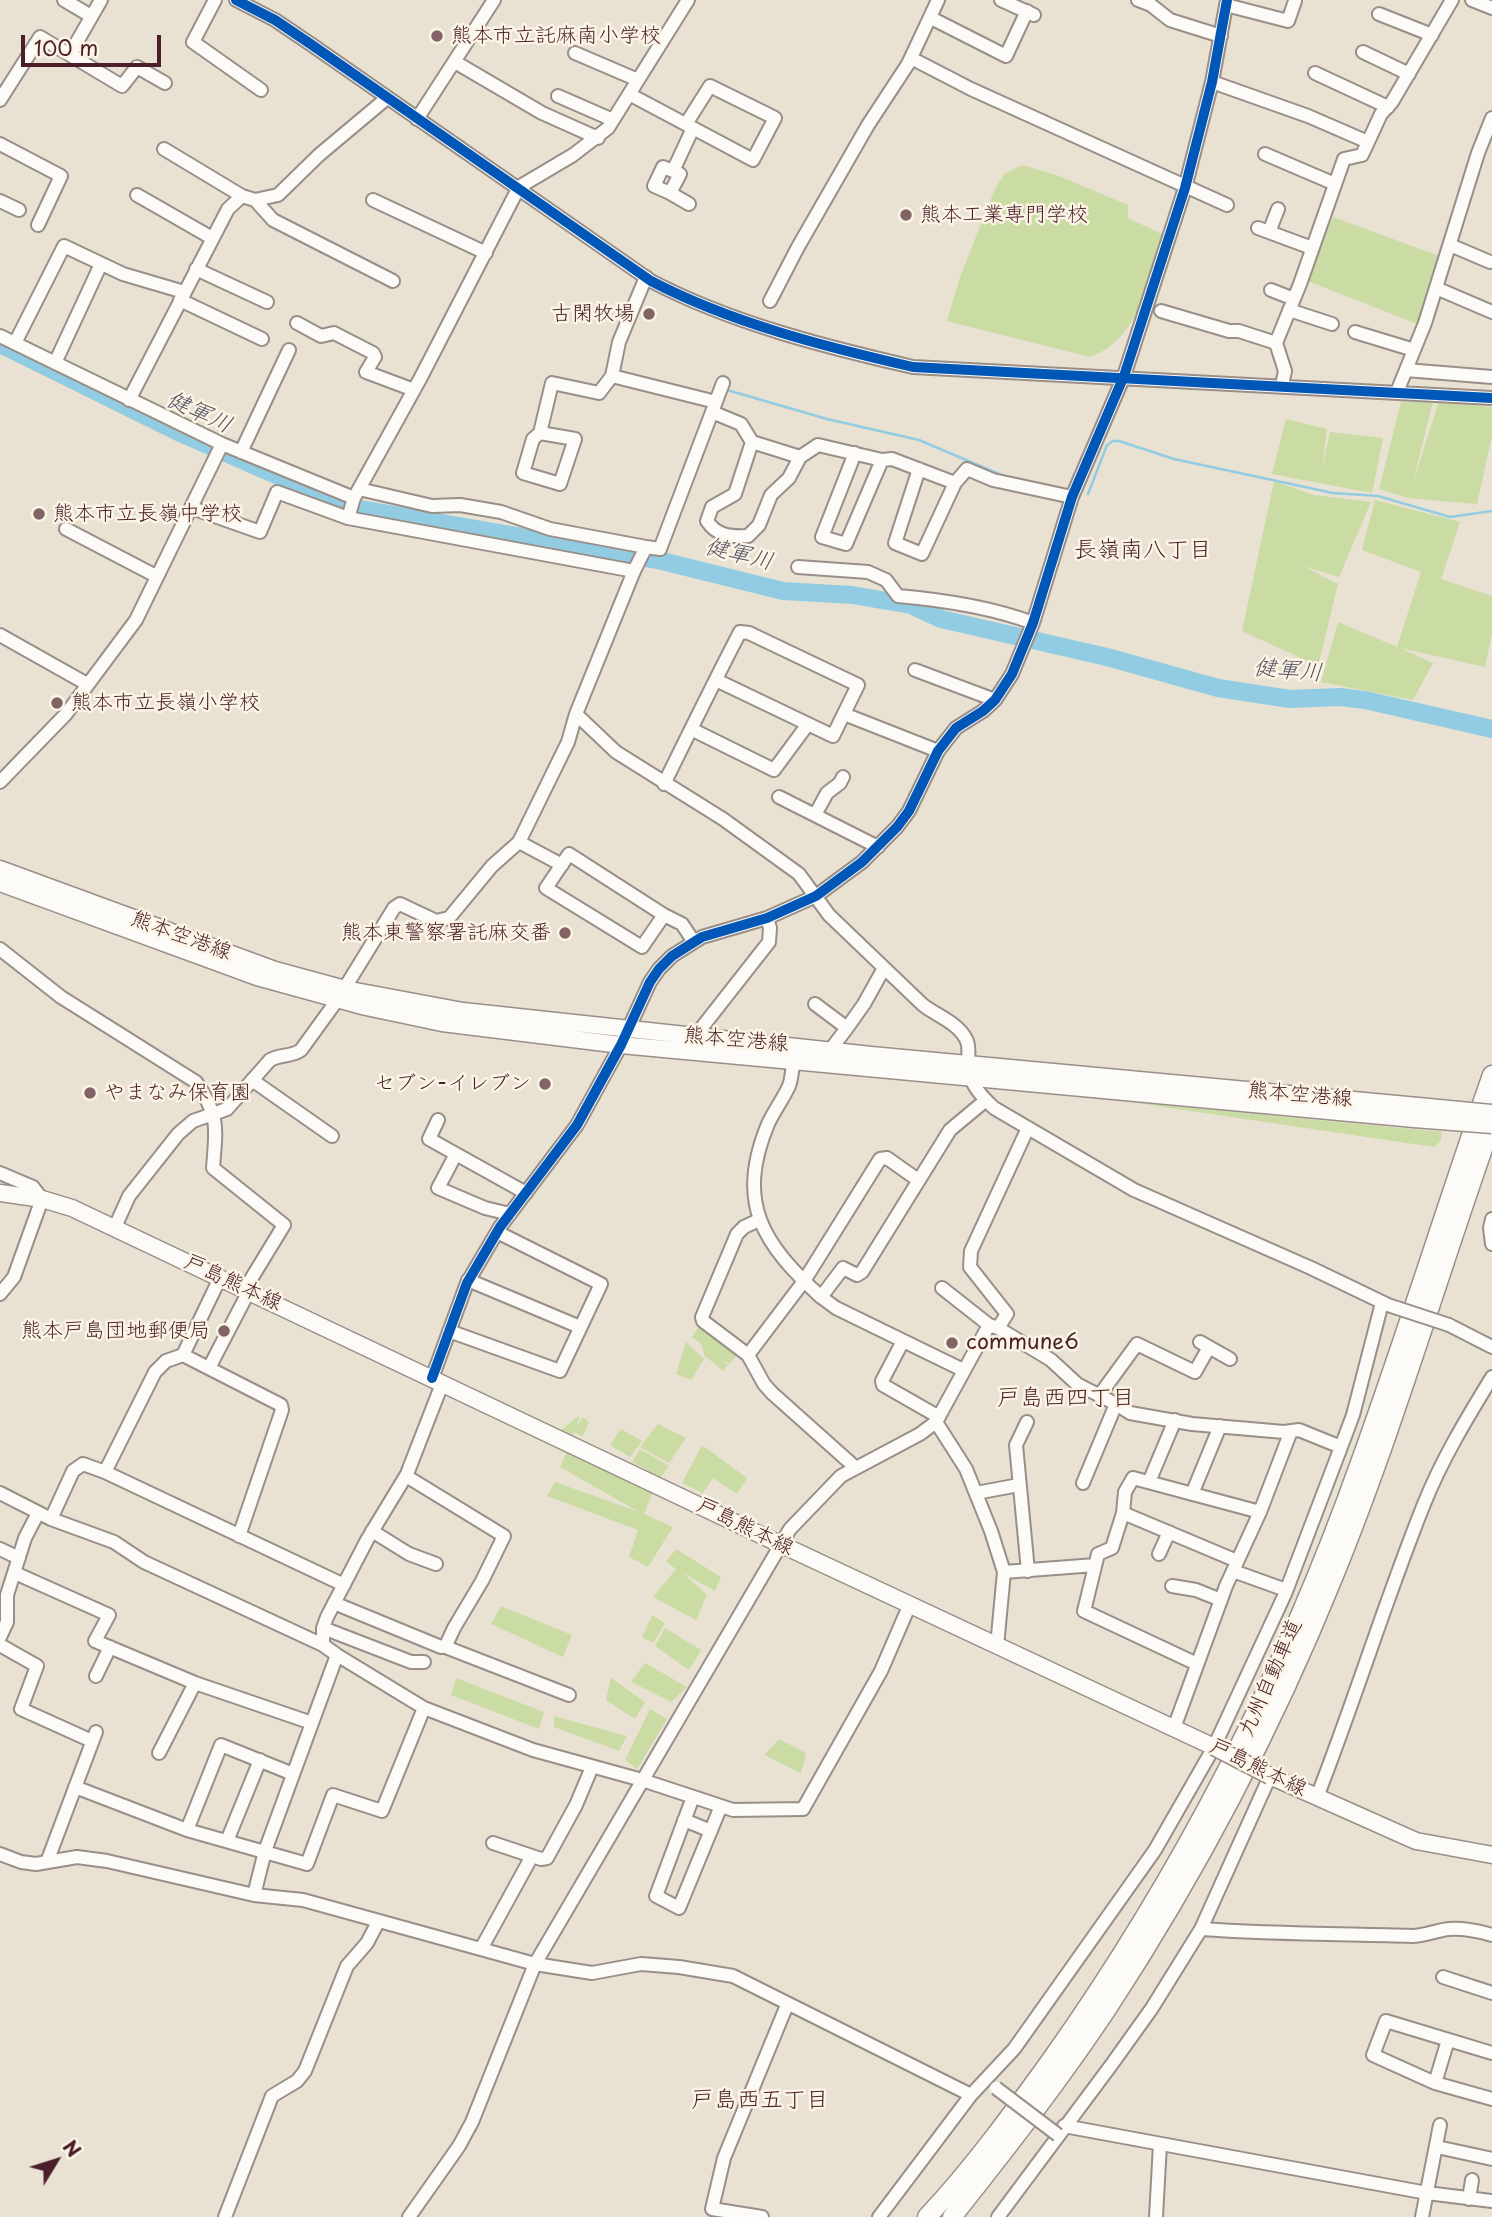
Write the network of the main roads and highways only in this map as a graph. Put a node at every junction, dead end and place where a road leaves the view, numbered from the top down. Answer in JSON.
{"nodes":[{"id":1,"x":0,"y":869,"type":"edge"},
{"id":2,"x":0,"y":883,"type":"edge"},
{"id":3,"x":342,"y":994,"type":"junction"},
{"id":4,"x":624,"y":1037,"type":"junction"},
{"id":5,"x":969,"y":1070,"type":"junction"},
{"id":6,"x":1492,"y":1075,"type":"edge"},
{"id":7,"x":1416,"y":1112,"type":"junction"},
{"id":8,"x":1492,"y":1113,"type":"edge"},
{"id":9,"x":1492,"y":1124,"type":"edge"},
{"id":10,"x":0,"y":1193,"type":"edge"},
{"id":11,"x":1492,"y":1855,"type":"edge"},
{"id":12,"x":1019,"y":2132,"type":"junction"},
{"id":13,"x":927,"y":2217,"type":"edge"},
{"id":14,"x":952,"y":2217,"type":"edge"},
{"id":15,"x":960,"y":2217,"type":"edge"}],
"edges":[{"from":1,"to":3,"type":"main road","name":"熊本空港線"},
{"from":2,"to":3,"type":"main road","name":"熊本空港線"},
{"from":3,"to":4,"type":"main road","name":"熊本空港線"},
{"from":4,"to":5,"type":"main road","name":"熊本空港線"},
{"from":4,"to":5,"type":"main road","name":"熊本空港線"},
{"from":5,"to":7,"type":"main road","name":"熊本空港線"},
{"from":6,"to":13,"type":"highway","name":"九州自動車道"},
{"from":7,"to":8,"type":"main road","name":"熊本空港線","bridge":true},
{"from":7,"to":9,"type":"main road","name":"熊本空港線","bridge":true},
{"from":9,"to":12,"type":"highway","name":"九州自動車道"},
{"from":10,"to":11,"type":"main road","name":"戸島熊本線","bridge":true},
{"from":12,"to":14,"type":"highway","name":"九州自動車道"},
{"from":12,"to":15,"type":"highway"}]}
